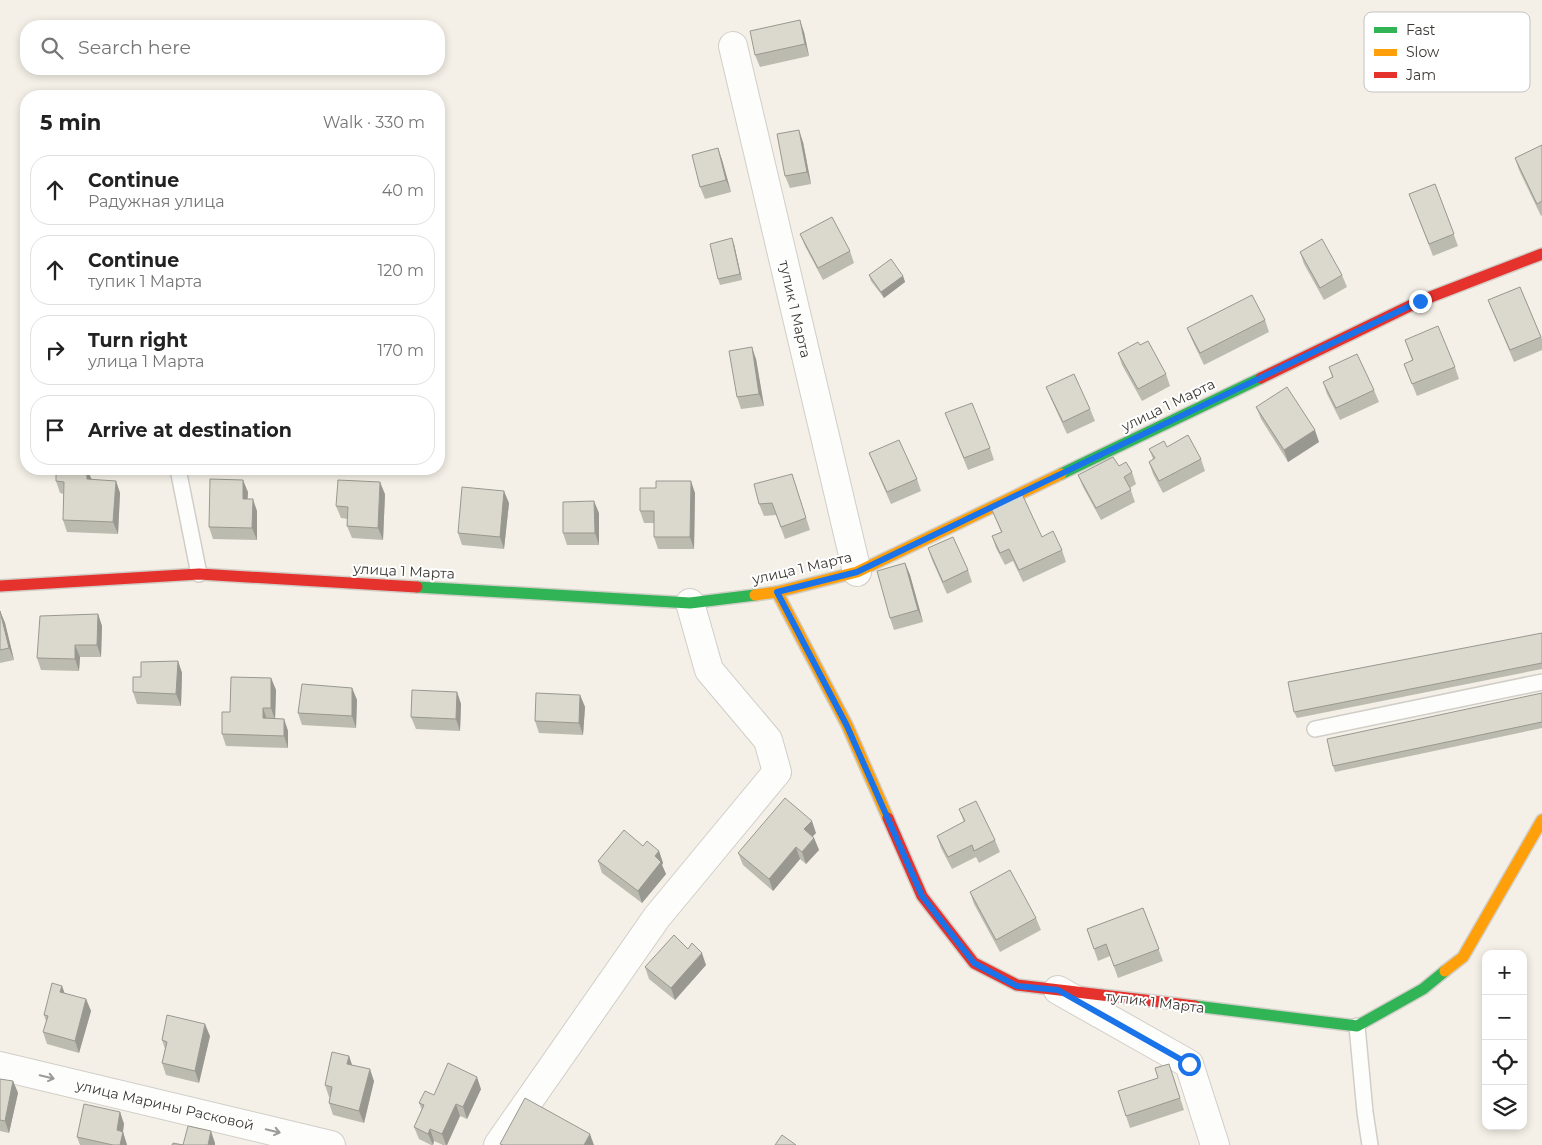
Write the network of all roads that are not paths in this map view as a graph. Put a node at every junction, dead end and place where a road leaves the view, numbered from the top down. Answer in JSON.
{"nodes":[{"id":1,"x":733,"y":46,"type":"dead end"},
{"id":2,"x":1542,"y":254,"type":"edge"},
{"id":3,"x":179,"y":475,"type":"edge"},
{"id":4,"x":857,"y":572,"type":"junction"},
{"id":5,"x":199,"y":574,"type":"junction"},
{"id":6,"x":0,"y":586,"type":"edge"},
{"id":7,"x":777,"y":592,"type":"junction"},
{"id":8,"x":690,"y":603,"type":"junction"},
{"id":9,"x":1542,"y":682,"type":"edge"},
{"id":10,"x":1315,"y":729,"type":"dead end"},
{"id":11,"x":1542,"y":820,"type":"edge"},
{"id":12,"x":1058,"y":990,"type":"junction"},
{"id":13,"x":1357,"y":1026,"type":"junction"},
{"id":14,"x":0,"y":1066,"type":"edge"},
{"id":15,"x":331,"y":1145,"type":"edge"},
{"id":16,"x":498,"y":1145,"type":"edge"},
{"id":17,"x":1215,"y":1145,"type":"edge"},
{"id":18,"x":1370,"y":1145,"type":"edge"}],
"edges":[{"from":1,"to":4,"type":"street","name":"тупик 1 Марта"},
{"from":2,"to":4,"type":"street","name":"улица 1 Марта"},
{"from":3,"to":5,"type":"lane"},
{"from":4,"to":7,"type":"street","name":"улица 1 Марта"},
{"from":5,"to":6,"type":"street","name":"улица 1 Марта"},
{"from":5,"to":8,"type":"street","name":"улица 1 Марта"},
{"from":7,"to":8,"type":"street","name":"улица 1 Марта"},
{"from":7,"to":12,"type":"street","name":"тупик 1 Марта"},
{"from":8,"to":16,"type":"street"},
{"from":9,"to":10,"type":"lane"},
{"from":11,"to":13,"type":"street"},
{"from":12,"to":13,"type":"street","name":"тупик 1 Марта"},
{"from":12,"to":17,"type":"street"},
{"from":13,"to":18,"type":"lane"},
{"from":14,"to":15,"type":"street","name":"улица Марины Расковой","one_way":true}]}
